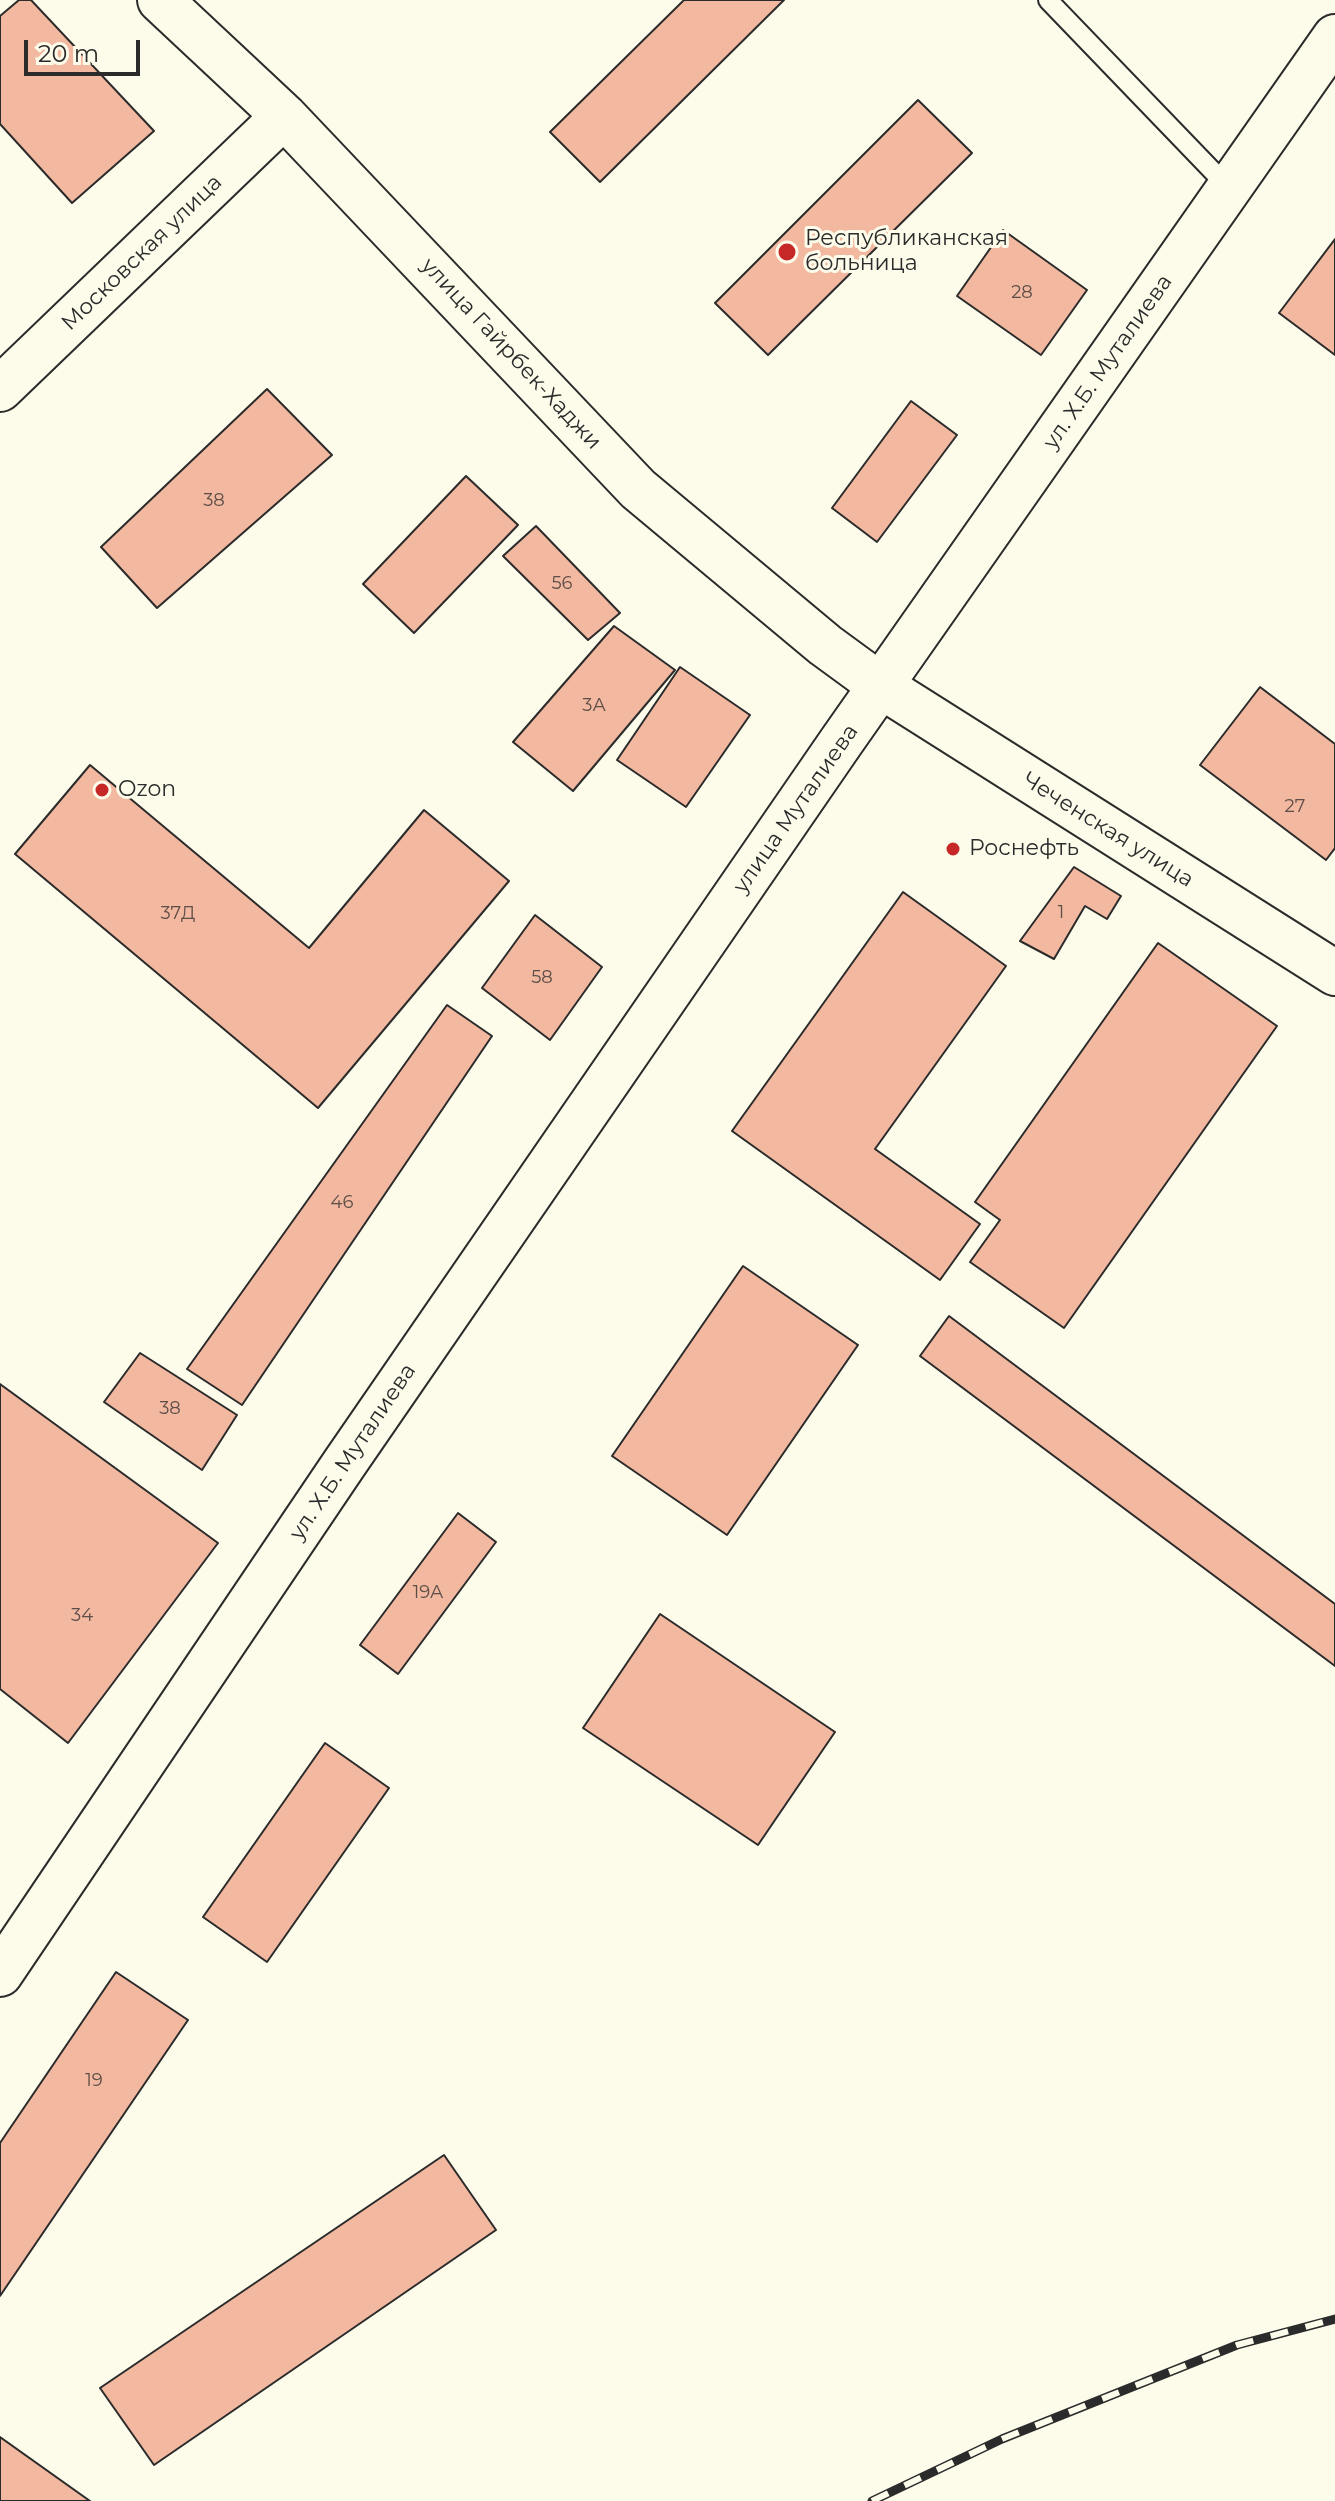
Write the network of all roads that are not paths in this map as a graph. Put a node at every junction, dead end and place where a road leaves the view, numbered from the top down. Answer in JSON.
{"nodes":[{"id":1,"x":160,"y":0,"type":"edge"},
{"id":2,"x":1048,"y":0,"type":"edge"},
{"id":3,"x":1335,"y":37,"type":"edge"},
{"id":4,"x":284,"y":116,"type":"junction"},
{"id":5,"x":1229,"y":189,"type":"junction"},
{"id":6,"x":0,"y":389,"type":"edge"},
{"id":7,"x":881,"y":686,"type":"junction"},
{"id":8,"x":710,"y":933,"type":"joint"},
{"id":9,"x":1335,"y":973,"type":"edge"},
{"id":10,"x":0,"y":1974,"type":"edge"}],
"edges":[{"from":1,"to":4,"type":"main road","name":"улица Гайрбек-Хаджи"},
{"from":2,"to":5,"type":"lane"},
{"from":3,"to":5,"type":"main road","name":"ул. Х.Б. Муталиева"},
{"from":4,"to":6,"type":"main road","name":"Московская улица"},
{"from":4,"to":7,"type":"main road","name":"улица Гайрбек-Хаджи"},
{"from":5,"to":7,"type":"main road","name":"ул. Х.Б. Муталиева"},
{"from":7,"to":8,"type":"main road","name":"улица Муталиева"},
{"from":7,"to":9,"type":"main road","name":"Чеченская улица"},
{"from":8,"to":10,"type":"main road","name":"ул. Х.Б. Муталиева"}]}
